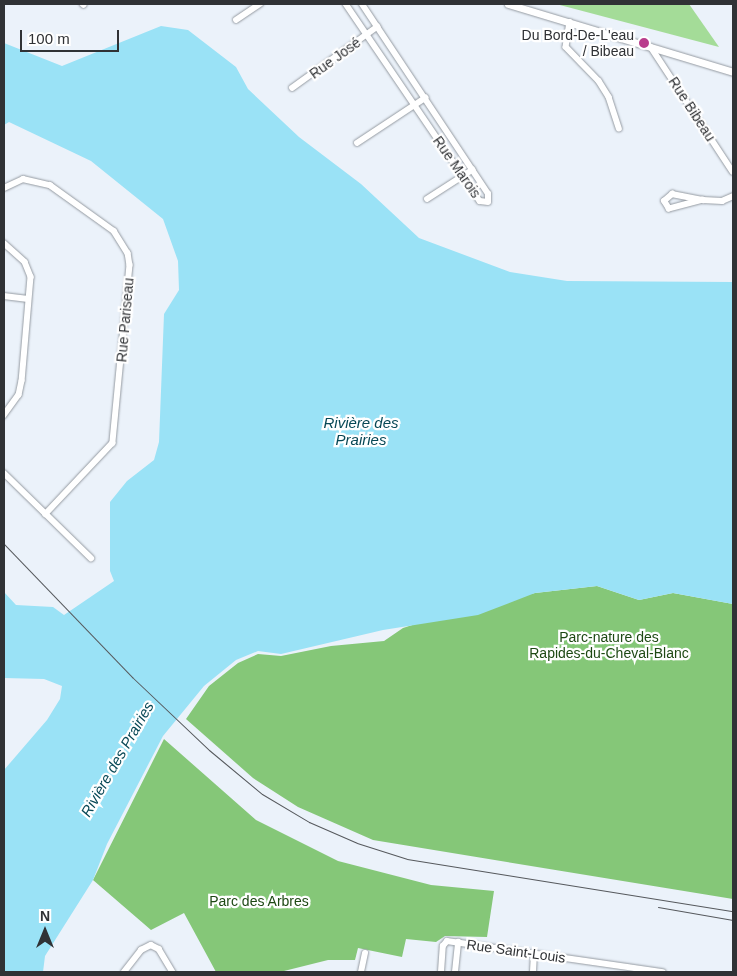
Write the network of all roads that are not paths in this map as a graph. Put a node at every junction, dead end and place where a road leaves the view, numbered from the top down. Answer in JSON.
{"nodes":[{"id":1,"x":260,"y":4,"type":"edge"},
{"id":2,"x":346,"y":4,"type":"edge"},
{"id":3,"x":362,"y":4,"type":"edge"},
{"id":4,"x":508,"y":4,"type":"edge"},
{"id":5,"x":236,"y":20,"type":"dead end"},
{"id":6,"x":570,"y":22,"type":"junction"},
{"id":7,"x":377,"y":27,"type":"junction"},
{"id":8,"x":367,"y":34,"type":"junction"},
{"id":9,"x":651,"y":47,"type":"junction"},
{"id":10,"x":733,"y":72,"type":"edge"},
{"id":11,"x":292,"y":88,"type":"dead end"},
{"id":12,"x":424,"y":98,"type":"junction"},
{"id":13,"x":414,"y":105,"type":"junction"},
{"id":14,"x":619,"y":128,"type":"dead end"},
{"id":15,"x":357,"y":143,"type":"dead end"},
{"id":16,"x":472,"y":170,"type":"junction"},
{"id":17,"x":733,"y":172,"type":"edge"},
{"id":18,"x":463,"y":176,"type":"junction"},
{"id":19,"x":4,"y":188,"type":"edge"},
{"id":20,"x":733,"y":196,"type":"edge"},
{"id":21,"x":426,"y":199,"type":"dead end"},
{"id":22,"x":703,"y":200,"type":"junction"},
{"id":23,"x":4,"y":243,"type":"edge"},
{"id":24,"x":4,"y":296,"type":"edge"},
{"id":25,"x":28,"y":299,"type":"junction"},
{"id":26,"x":4,"y":416,"type":"edge"},
{"id":27,"x":4,"y":473,"type":"edge"},
{"id":28,"x":46,"y":514,"type":"junction"},
{"id":29,"x":91,"y":558,"type":"dead end"},
{"id":30,"x":458,"y":942,"type":"junction"},
{"id":31,"x":365,"y":953,"type":"dead end"},
{"id":32,"x":534,"y":953,"type":"junction"},
{"id":33,"x":124,"y":972,"type":"edge"},
{"id":34,"x":173,"y":972,"type":"edge"},
{"id":35,"x":361,"y":972,"type":"edge"},
{"id":36,"x":441,"y":972,"type":"edge"},
{"id":37,"x":455,"y":972,"type":"edge"},
{"id":38,"x":533,"y":972,"type":"edge"},
{"id":39,"x":663,"y":972,"type":"edge"}],
"edges":[{"from":1,"to":5,"type":"street"},
{"from":2,"to":8,"type":"street","name":"Rue Marois"},
{"from":3,"to":7,"type":"street","name":"Rue Marois"},
{"from":4,"to":6,"type":"street"},
{"from":6,"to":9,"type":"street"},
{"from":6,"to":14,"type":"street"},
{"from":7,"to":8,"type":"street","name":"Rue José"},
{"from":7,"to":12,"type":"street","name":"Rue Marois"},
{"from":8,"to":11,"type":"street","name":"Rue José"},
{"from":8,"to":13,"type":"street","name":"Rue Marois"},
{"from":9,"to":10,"type":"street"},
{"from":9,"to":17,"type":"street","name":"Rue Bibeau"},
{"from":12,"to":13,"type":"street"},
{"from":12,"to":16,"type":"street","name":"Rue Marois"},
{"from":13,"to":15,"type":"street"},
{"from":13,"to":18,"type":"street","name":"Rue Marois"},
{"from":16,"to":18,"type":"street"},
{"from":16,"to":18,"type":"street","name":"Rue Marois"},
{"from":18,"to":21,"type":"street"},
{"from":19,"to":28,"type":"street","name":"Rue Pariseau"},
{"from":20,"to":22,"type":"street"},
{"from":22,"to":22,"type":"street"},
{"from":23,"to":25,"type":"street"},
{"from":24,"to":25,"type":"street"},
{"from":25,"to":26,"type":"street"},
{"from":27,"to":28,"type":"street"},
{"from":28,"to":29,"type":"street"},
{"from":30,"to":32,"type":"street","name":"Rue Saint-Louis"},
{"from":30,"to":36,"type":"street","name":"Rue Saint-Louis"},
{"from":30,"to":37,"type":"street","name":"Rue Saint-Louis"},
{"from":31,"to":35,"type":"street"},
{"from":32,"to":38,"type":"street"},
{"from":32,"to":39,"type":"street","name":"Rue Saint-Louis"},
{"from":33,"to":34,"type":"street"}]}
